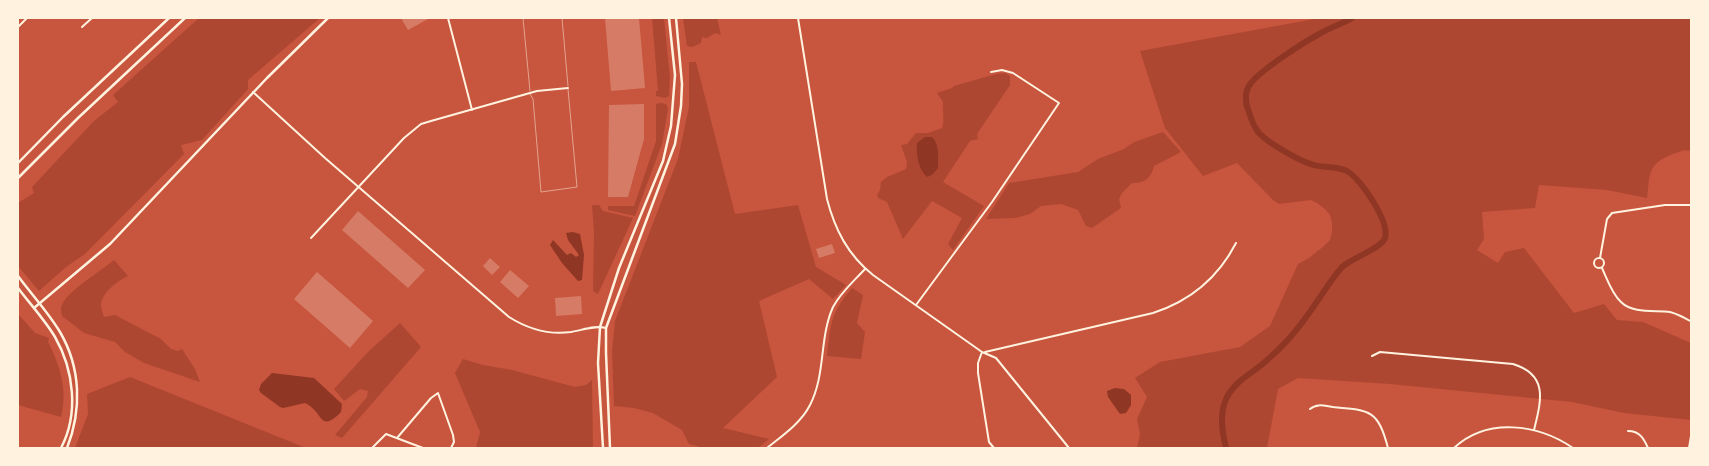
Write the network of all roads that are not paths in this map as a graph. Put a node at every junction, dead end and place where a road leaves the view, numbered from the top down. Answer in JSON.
{"nodes":[{"id":1,"x":27,"y":18,"type":"edge"},
{"id":2,"x":92,"y":18,"type":"edge"},
{"id":3,"x":169,"y":18,"type":"edge"},
{"id":4,"x":185,"y":18,"type":"edge"},
{"id":5,"x":328,"y":18,"type":"edge"},
{"id":6,"x":448,"y":18,"type":"edge"},
{"id":7,"x":524,"y":18,"type":"edge"},
{"id":8,"x":562,"y":18,"type":"edge"},
{"id":9,"x":669,"y":18,"type":"edge"},
{"id":10,"x":676,"y":18,"type":"edge"},
{"id":11,"x":798,"y":18,"type":"edge"},
{"id":12,"x":82,"y":26,"type":"dead end"},
{"id":13,"x":18,"y":27,"type":"edge"},
{"id":14,"x":991,"y":72,"type":"dead end"},
{"id":15,"x":568,"y":88,"type":"junction"},
{"id":16,"x":253,"y":92,"type":"junction"},
{"id":17,"x":530,"y":93,"type":"junction"},
{"id":18,"x":472,"y":110,"type":"junction"},
{"id":19,"x":18,"y":163,"type":"edge"},
{"id":20,"x":18,"y":178,"type":"edge"},
{"id":21,"x":358,"y":186,"type":"junction"},
{"id":22,"x":1692,"y":205,"type":"edge"},
{"id":23,"x":311,"y":238,"type":"dead end"},
{"id":24,"x":1236,"y":242,"type":"dead end"},
{"id":25,"x":1600,"y":258,"type":"junction"},
{"id":26,"x":1602,"y":268,"type":"junction"},
{"id":27,"x":865,"y":269,"type":"junction"},
{"id":28,"x":18,"y":276,"type":"edge"},
{"id":29,"x":18,"y":288,"type":"edge"},
{"id":30,"x":39,"y":303,"type":"junction"},
{"id":31,"x":916,"y":305,"type":"junction"},
{"id":32,"x":34,"y":308,"type":"junction"},
{"id":33,"x":1692,"y":322,"type":"edge"},
{"id":34,"x":600,"y":326,"type":"junction"},
{"id":35,"x":606,"y":328,"type":"junction"},
{"id":36,"x":982,"y":352,"type":"junction"},
{"id":37,"x":1372,"y":356,"type":"dead end"},
{"id":38,"x":1310,"y":409,"type":"dead end"},
{"id":39,"x":1534,"y":430,"type":"junction"},
{"id":40,"x":1628,"y":431,"type":"dead end"},
{"id":41,"x":1691,"y":436,"type":"edge"},
{"id":42,"x":397,"y":438,"type":"junction"},
{"id":43,"x":61,"y":448,"type":"edge"},
{"id":44,"x":68,"y":448,"type":"edge"},
{"id":45,"x":372,"y":448,"type":"edge"},
{"id":46,"x":423,"y":448,"type":"edge"},
{"id":47,"x":451,"y":448,"type":"edge"},
{"id":48,"x":603,"y":448,"type":"edge"},
{"id":49,"x":610,"y":448,"type":"edge"},
{"id":50,"x":767,"y":448,"type":"edge"},
{"id":51,"x":994,"y":448,"type":"edge"},
{"id":52,"x":1069,"y":448,"type":"edge"},
{"id":53,"x":1388,"y":448,"type":"edge"},
{"id":54,"x":1454,"y":448,"type":"edge"},
{"id":55,"x":1573,"y":448,"type":"edge"},
{"id":56,"x":1648,"y":448,"type":"edge"},
{"id":57,"x":1689,"y":448,"type":"edge"}],
"edges":[{"from":1,"to":13,"type":"street"},
{"from":2,"to":12,"type":"street"},
{"from":3,"to":19,"type":"main road"},
{"from":4,"to":20,"type":"main road"},
{"from":5,"to":16,"type":"main road"},
{"from":6,"to":18,"type":"street"},
{"from":7,"to":17,"type":"lane"},
{"from":8,"to":15,"type":"lane"},
{"from":9,"to":34,"type":"main road"},
{"from":10,"to":35,"type":"main road"},
{"from":11,"to":27,"type":"street"},
{"from":14,"to":31,"type":"street"},
{"from":15,"to":17,"type":"street"},
{"from":15,"to":17,"type":"lane"},
{"from":16,"to":21,"type":"street"},
{"from":16,"to":30,"type":"main road"},
{"from":17,"to":18,"type":"street"},
{"from":18,"to":21,"type":"street"},
{"from":21,"to":23,"type":"street"},
{"from":21,"to":34,"type":"street"},
{"from":22,"to":25,"type":"street"},
{"from":24,"to":36,"type":"street"},
{"from":25,"to":26,"type":"street"},
{"from":25,"to":26,"type":"street"},
{"from":26,"to":33,"type":"street"},
{"from":27,"to":31,"type":"street"},
{"from":27,"to":50,"type":"street"},
{"from":28,"to":30,"type":"main road"},
{"from":29,"to":32,"type":"main road"},
{"from":30,"to":32,"type":"main road"},
{"from":30,"to":44,"type":"main road"},
{"from":31,"to":36,"type":"street"},
{"from":32,"to":43,"type":"main road"},
{"from":34,"to":35,"type":"street"},
{"from":34,"to":48,"type":"main road"},
{"from":35,"to":49,"type":"main road"},
{"from":36,"to":51,"type":"street"},
{"from":36,"to":52,"type":"street"},
{"from":37,"to":39,"type":"street"},
{"from":38,"to":53,"type":"street"},
{"from":39,"to":54,"type":"street"},
{"from":39,"to":55,"type":"street"},
{"from":40,"to":56,"type":"street"},
{"from":41,"to":57,"type":"street"},
{"from":42,"to":45,"type":"street"},
{"from":42,"to":46,"type":"street"},
{"from":42,"to":47,"type":"street"}]}
